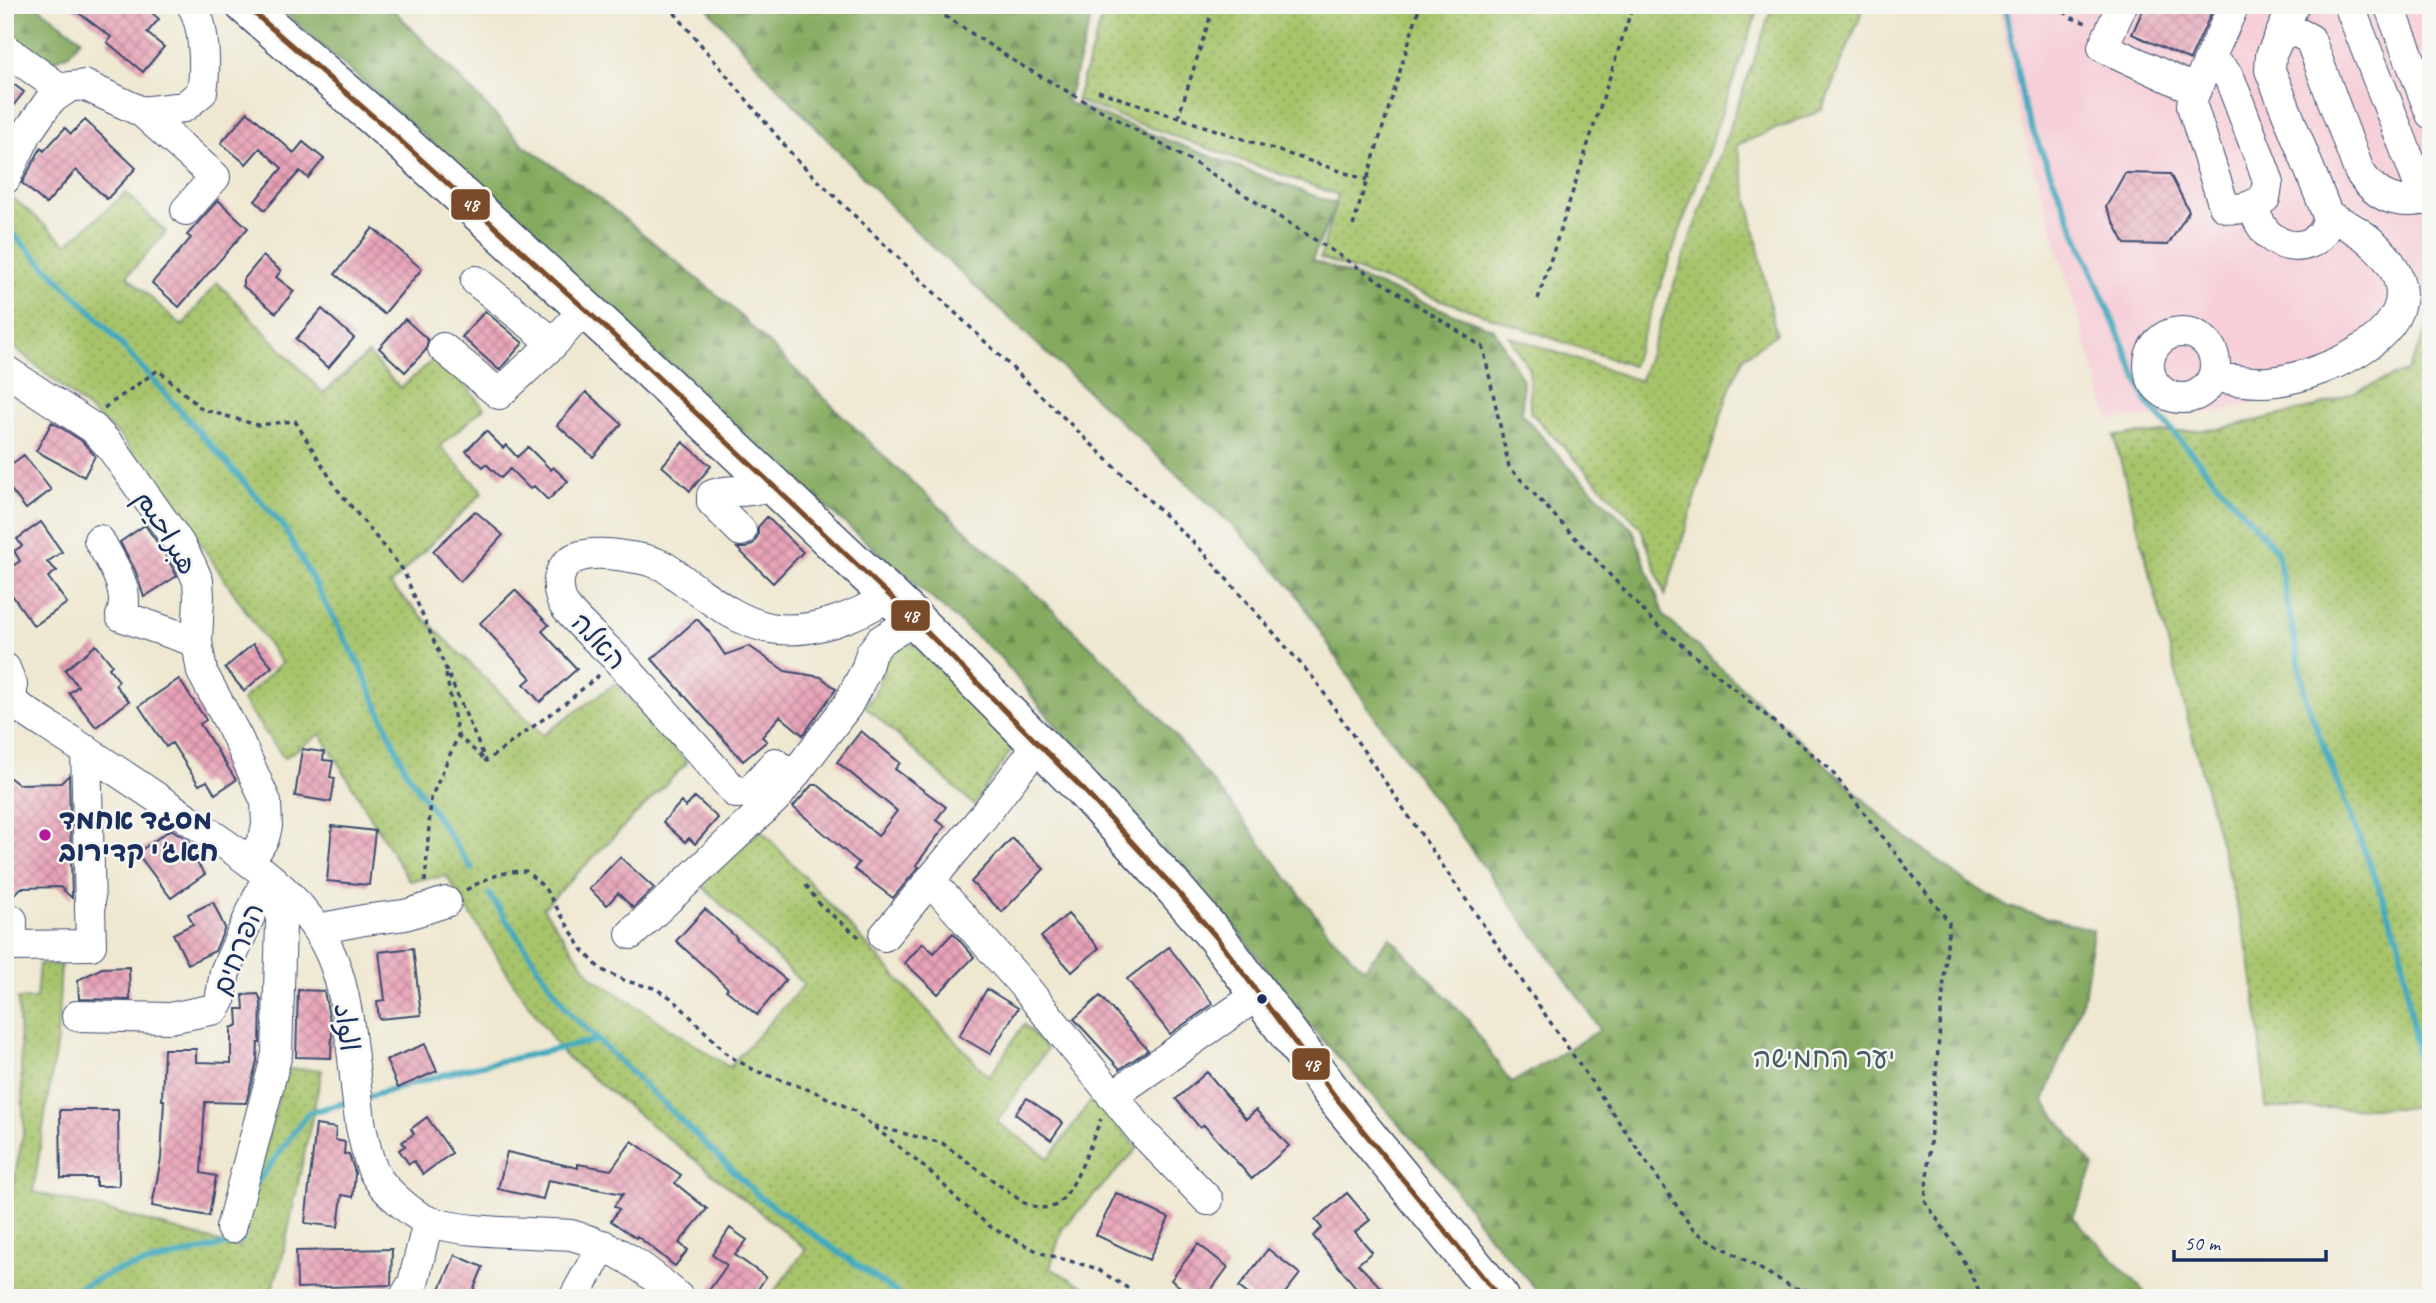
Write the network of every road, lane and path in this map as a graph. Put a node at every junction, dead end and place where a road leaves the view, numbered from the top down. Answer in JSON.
{"nodes":[{"id":1,"x":191,"y":5,"type":"edge"},
{"id":2,"x":245,"y":5,"type":"edge"},
{"id":3,"x":668,"y":5,"type":"edge"},
{"id":4,"x":928,"y":5,"type":"edge"},
{"id":5,"x":1214,"y":5,"type":"edge"},
{"id":6,"x":1420,"y":5,"type":"edge"},
{"id":7,"x":1633,"y":5,"type":"edge"},
{"id":8,"x":2056,"y":5,"type":"edge"},
{"id":9,"x":2234,"y":5,"type":"edge"},
{"id":10,"x":2349,"y":5,"type":"edge"},
{"id":11,"x":2389,"y":5,"type":"edge"},
{"id":12,"x":2290,"y":15,"type":"edge"},
{"id":13,"x":2117,"y":16,"type":"edge"},
{"id":14,"x":5,"y":49,"type":"edge"},
{"id":15,"x":2209,"y":61,"type":"junction"},
{"id":16,"x":2196,"y":90,"type":"junction"},
{"id":17,"x":63,"y":91,"type":"junction"},
{"id":18,"x":1098,"y":91,"type":"dead end"},
{"id":19,"x":142,"y":112,"type":"junction"},
{"id":20,"x":2431,"y":114,"type":"edge"},
{"id":21,"x":1178,"y":118,"type":"junction"},
{"id":22,"x":5,"y":179,"type":"edge"},
{"id":23,"x":1367,"y":180,"type":"junction"},
{"id":24,"x":2428,"y":199,"type":"edge"},
{"id":25,"x":2252,"y":206,"type":"junction"},
{"id":26,"x":186,"y":210,"type":"dead end"},
{"id":27,"x":2329,"y":216,"type":"junction"},
{"id":28,"x":1353,"y":226,"type":"dead end"},
{"id":29,"x":476,"y":281,"type":"dead end"},
{"id":30,"x":1538,"y":299,"type":"dead end"},
{"id":31,"x":585,"y":309,"type":"junction"},
{"id":32,"x":554,"y":343,"type":"junction"},
{"id":33,"x":443,"y":348,"type":"dead end"},
{"id":34,"x":5,"y":370,"type":"edge"},
{"id":35,"x":2214,"y":376,"type":"dead end"},
{"id":36,"x":84,"y":422,"type":"junction"},
{"id":37,"x":770,"y":483,"type":"junction"},
{"id":38,"x":741,"y":530,"type":"dead end"},
{"id":39,"x":99,"y":540,"type":"dead end"},
{"id":40,"x":902,"y":607,"type":"junction"},
{"id":41,"x":197,"y":642,"type":"junction"},
{"id":42,"x":617,"y":660,"type":"junction"},
{"id":43,"x":444,"y":665,"type":"junction"},
{"id":44,"x":5,"y":668,"type":"edge"},
{"id":45,"x":9,"y":700,"type":"edge"},
{"id":46,"x":458,"y":736,"type":"junction"},
{"id":47,"x":1039,"y":744,"type":"junction"},
{"id":48,"x":86,"y":750,"type":"junction"},
{"id":49,"x":486,"y":761,"type":"junction"},
{"id":50,"x":793,"y":777,"type":"junction"},
{"id":51,"x":266,"y":877,"type":"junction"},
{"id":52,"x":930,"y":880,"type":"junction"},
{"id":53,"x":806,"y":885,"type":"dead end"},
{"id":54,"x":434,"y":905,"type":"junction"},
{"id":55,"x":12,"y":920,"type":"dead end"},
{"id":56,"x":318,"y":929,"type":"junction"},
{"id":57,"x":632,"y":934,"type":"dead end"},
{"id":58,"x":884,"y":936,"type":"joint"},
{"id":59,"x":1259,"y":994,"type":"junction"},
{"id":60,"x":77,"y":1016,"type":"dead end"},
{"id":61,"x":1112,"y":1096,"type":"junction"},
{"id":62,"x":872,"y":1125,"type":"junction"},
{"id":63,"x":1208,"y":1200,"type":"dead end"},
{"id":64,"x":428,"y":1222,"type":"junction"},
{"id":65,"x":231,"y":1228,"type":"dead end"},
{"id":66,"x":603,"y":1245,"type":"junction"},
{"id":67,"x":404,"y":1298,"type":"edge"},
{"id":68,"x":574,"y":1298,"type":"edge"},
{"id":69,"x":679,"y":1298,"type":"edge"},
{"id":70,"x":1139,"y":1298,"type":"edge"},
{"id":71,"x":1500,"y":1298,"type":"edge"},
{"id":72,"x":1857,"y":1298,"type":"edge"},
{"id":73,"x":1983,"y":1298,"type":"edge"}],
"edges":[{"from":1,"to":19,"type":"street"},
{"from":2,"to":31,"type":"main road"},
{"from":3,"to":72,"type":"path"},
{"from":4,"to":73,"type":"path"},
{"from":5,"to":21,"type":"path"},
{"from":6,"to":23,"type":"path"},
{"from":7,"to":30,"type":"path"},
{"from":8,"to":13,"type":"path"},
{"from":9,"to":15,"type":"street"},
{"from":10,"to":24,"type":"street"},
{"from":11,"to":20,"type":"street"},
{"from":12,"to":24,"type":"street"},
{"from":12,"to":27,"type":"street"},
{"from":13,"to":16,"type":"street"},
{"from":14,"to":17,"type":"street"},
{"from":15,"to":16,"type":"street"},
{"from":15,"to":25,"type":"street"},
{"from":16,"to":25,"type":"street"},
{"from":17,"to":19,"type":"street"},
{"from":17,"to":22,"type":"street"},
{"from":18,"to":21,"type":"path"},
{"from":19,"to":26,"type":"street"},
{"from":21,"to":23,"type":"path"},
{"from":23,"to":28,"type":"path"},
{"from":25,"to":27,"type":"street"},
{"from":27,"to":35,"type":"street"},
{"from":29,"to":32,"type":"street"},
{"from":31,"to":32,"type":"street"},
{"from":31,"to":37,"type":"main road"},
{"from":32,"to":33,"type":"street"},
{"from":34,"to":36,"type":"street","name":"هبراحيم"},
{"from":36,"to":41,"type":"street","name":"هبراحيم"},
{"from":36,"to":43,"type":"path"},
{"from":37,"to":38,"type":"street"},
{"from":37,"to":40,"type":"main road"},
{"from":39,"to":41,"type":"street"},
{"from":40,"to":42,"type":"street","name":"האלה"},
{"from":40,"to":47,"type":"main road"},
{"from":40,"to":50,"type":"street"},
{"from":41,"to":51,"type":"street","name":"هبراحيم"},
{"from":42,"to":49,"type":"path"},
{"from":42,"to":50,"type":"street","name":"האלה"},
{"from":43,"to":46,"type":"path"},
{"from":43,"to":49,"type":"path"},
{"from":44,"to":45,"type":"street"},
{"from":45,"to":48,"type":"street","name":"الواد"},
{"from":46,"to":49,"type":"path"},
{"from":46,"to":54,"type":"path"},
{"from":47,"to":52,"type":"street"},
{"from":47,"to":59,"type":"main road"},
{"from":48,"to":51,"type":"street","name":"الواد"},
{"from":48,"to":55,"type":"street"},
{"from":50,"to":57,"type":"street"},
{"from":51,"to":56,"type":"street","name":"الواد"},
{"from":51,"to":60,"type":"street","name":"הפרחים"},
{"from":51,"to":65,"type":"street"},
{"from":52,"to":58,"type":"street"},
{"from":52,"to":61,"type":"street"},
{"from":53,"to":58,"type":"path"},
{"from":54,"to":56,"type":"street"},
{"from":54,"to":62,"type":"path"},
{"from":56,"to":64,"type":"street","name":"الواد"},
{"from":59,"to":61,"type":"street"},
{"from":59,"to":71,"type":"main road"},
{"from":61,"to":62,"type":"path"},
{"from":61,"to":63,"type":"street"},
{"from":62,"to":70,"type":"path"},
{"from":64,"to":66,"type":"street","name":"الواد"},
{"from":64,"to":67,"type":"street"},
{"from":66,"to":68,"type":"street"},
{"from":66,"to":69,"type":"street","name":"الواد"}]}
